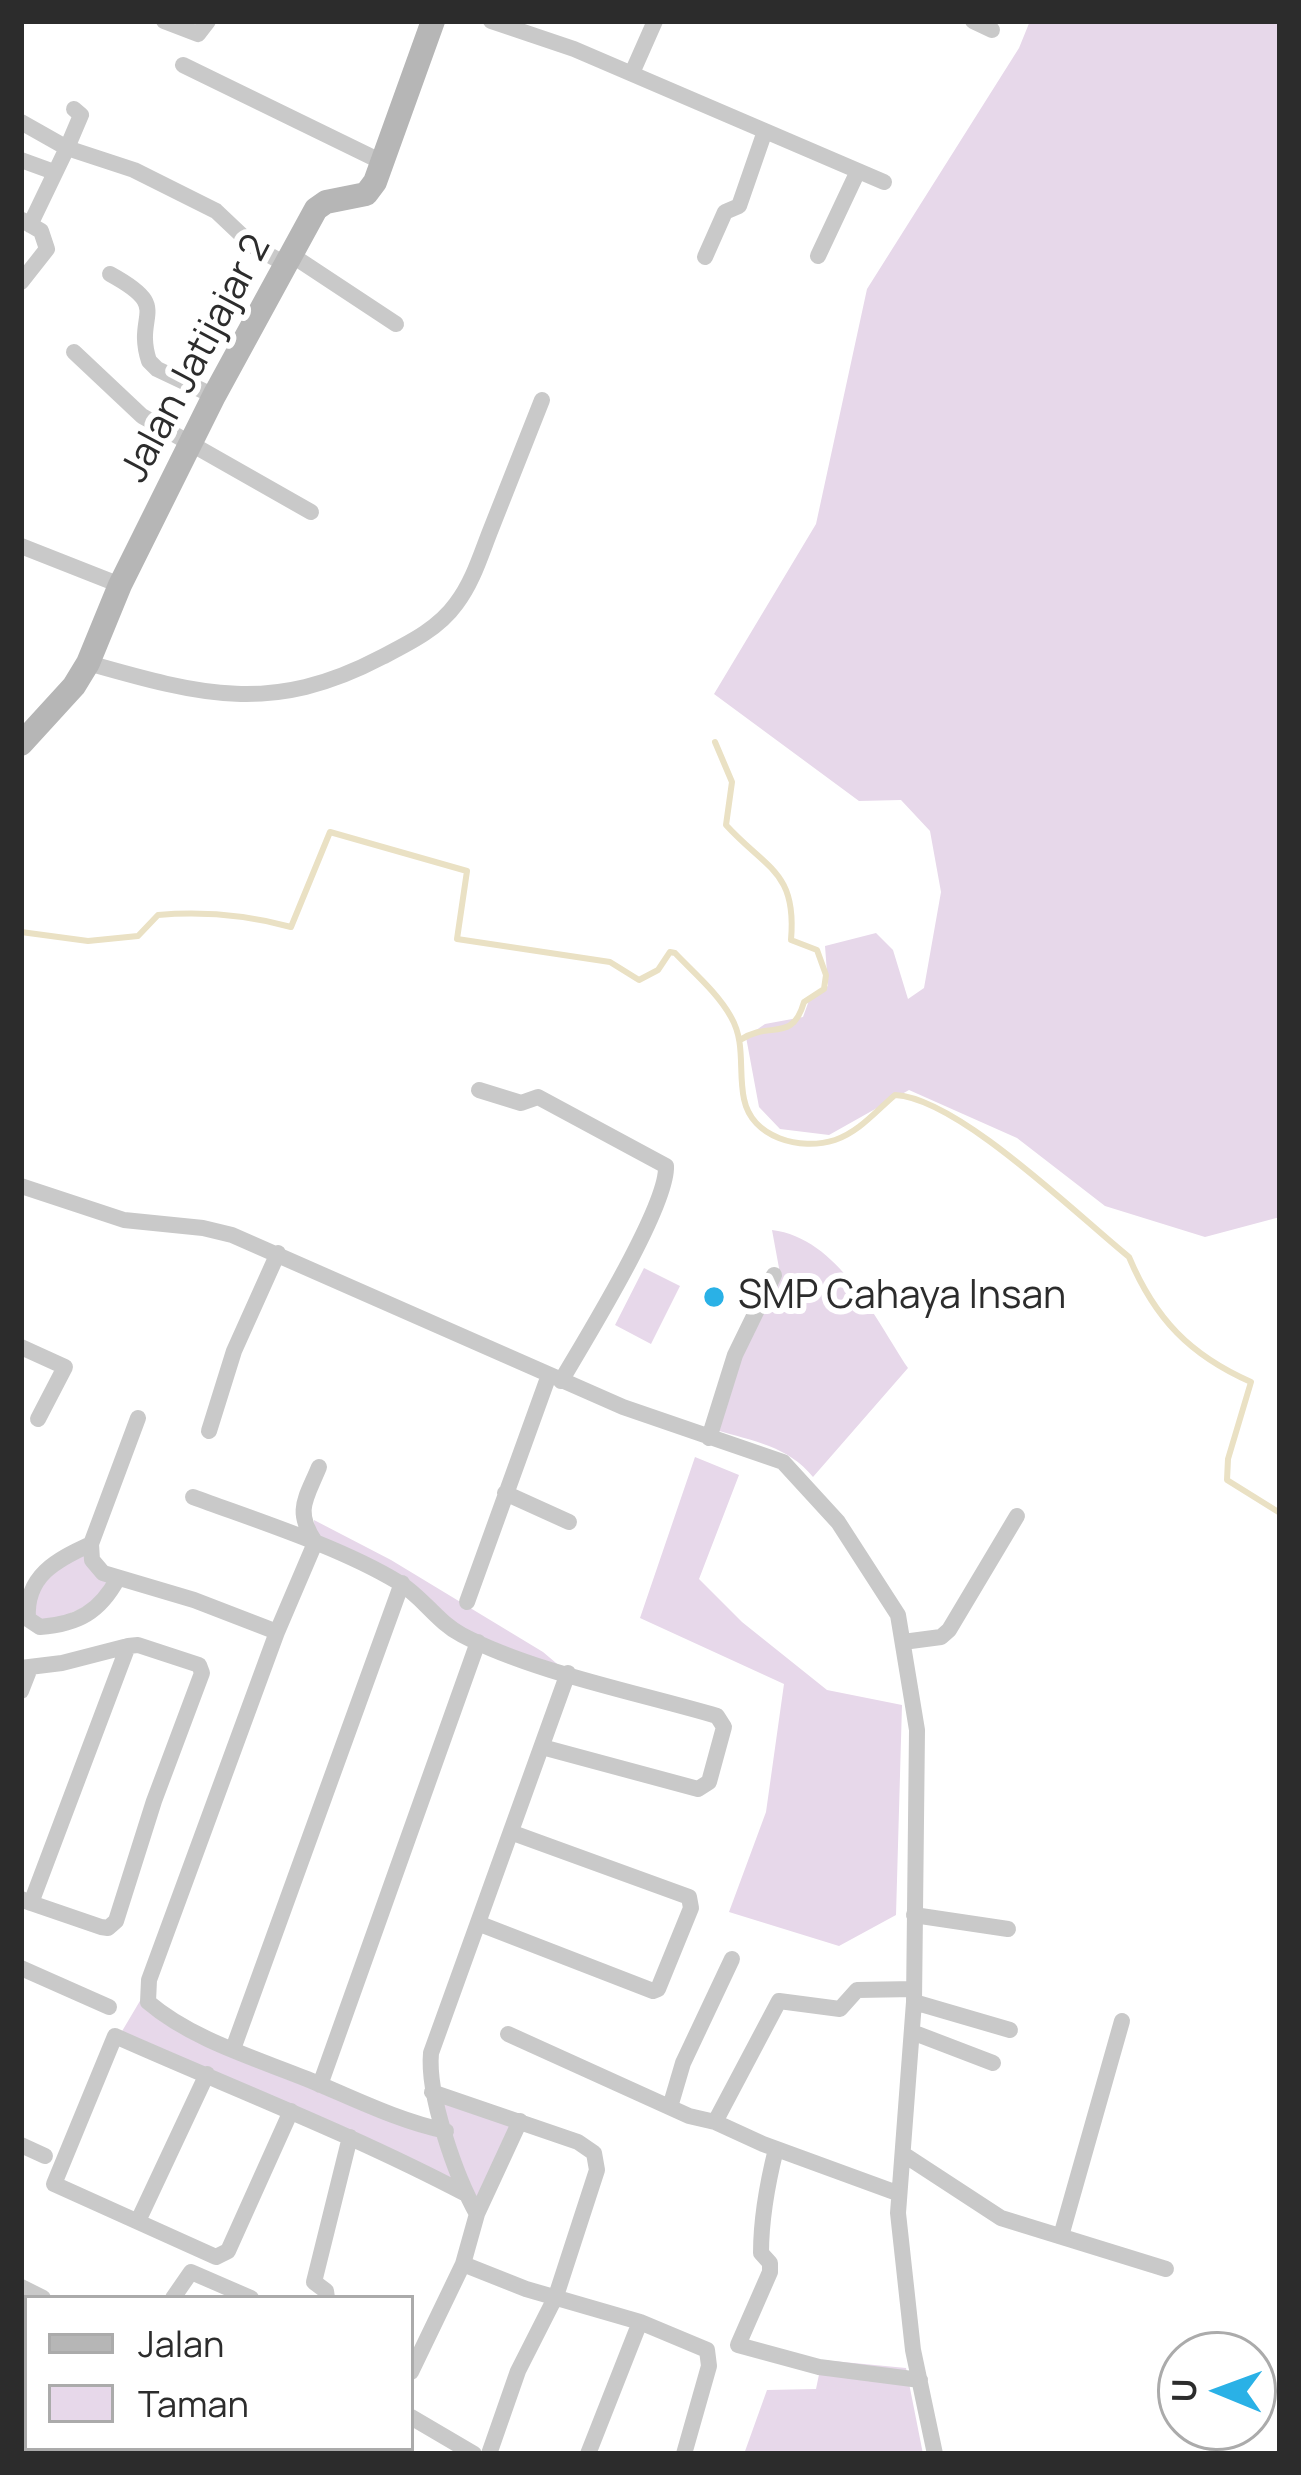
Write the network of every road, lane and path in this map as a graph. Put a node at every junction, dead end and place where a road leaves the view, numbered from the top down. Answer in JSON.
{"nodes":[{"id":1,"x":164,"y":21,"type":"edge"},
{"id":2,"x":208,"y":21,"type":"edge"},
{"id":3,"x":491,"y":21,"type":"edge"},
{"id":4,"x":655,"y":21,"type":"edge"},
{"id":5,"x":973,"y":21,"type":"edge"},
{"id":6,"x":433,"y":22,"type":"edge"},
{"id":7,"x":992,"y":30,"type":"dead end"},
{"id":8,"x":183,"y":64,"type":"dead end"},
{"id":9,"x":632,"y":73,"type":"junction"},
{"id":10,"x":74,"y":110,"type":"dead end"},
{"id":11,"x":21,"y":122,"type":"edge"},
{"id":12,"x":765,"y":131,"type":"junction"},
{"id":13,"x":67,"y":148,"type":"junction"},
{"id":14,"x":21,"y":160,"type":"edge"},
{"id":15,"x":382,"y":162,"type":"junction"},
{"id":16,"x":858,"y":171,"type":"junction"},
{"id":17,"x":54,"y":172,"type":"junction"},
{"id":18,"x":884,"y":182,"type":"dead end"},
{"id":19,"x":26,"y":222,"type":"edge"},
{"id":20,"x":705,"y":256,"type":"dead end"},
{"id":21,"x":818,"y":256,"type":"dead end"},
{"id":22,"x":290,"y":261,"type":"junction"},
{"id":23,"x":110,"y":274,"type":"dead end"},
{"id":24,"x":21,"y":281,"type":"edge"},
{"id":25,"x":397,"y":324,"type":"dead end"},
{"id":26,"x":74,"y":352,"type":"dead end"},
{"id":27,"x":214,"y":396,"type":"junction"},
{"id":28,"x":542,"y":400,"type":"dead end"},
{"id":29,"x":192,"y":444,"type":"junction"},
{"id":30,"x":311,"y":512,"type":"dead end"},
{"id":31,"x":21,"y":546,"type":"edge"},
{"id":32,"x":120,"y":585,"type":"junction"},
{"id":33,"x":88,"y":663,"type":"junction"},
{"id":34,"x":21,"y":744,"type":"edge"},
{"id":35,"x":479,"y":1090,"type":"dead end"},
{"id":36,"x":21,"y":1186,"type":"edge"},
{"id":37,"x":278,"y":1253,"type":"junction"},
{"id":38,"x":774,"y":1275,"type":"dead end"},
{"id":39,"x":21,"y":1347,"type":"edge"},
{"id":40,"x":555,"y":1378,"type":"junction"},
{"id":41,"x":138,"y":1418,"type":"dead end"},
{"id":42,"x":38,"y":1419,"type":"dead end"},
{"id":43,"x":209,"y":1431,"type":"dead end"},
{"id":44,"x":709,"y":1438,"type":"junction"},
{"id":45,"x":319,"y":1467,"type":"dead end"},
{"id":46,"x":505,"y":1493,"type":"junction"},
{"id":47,"x":194,"y":1497,"type":"dead end"},
{"id":48,"x":1017,"y":1516,"type":"dead end"},
{"id":49,"x":568,"y":1522,"type":"dead end"},
{"id":50,"x":315,"y":1543,"type":"junction"},
{"id":51,"x":91,"y":1544,"type":"junction"},
{"id":52,"x":118,"y":1578,"type":"junction"},
{"id":53,"x":402,"y":1583,"type":"junction"},
{"id":54,"x":467,"y":1602,"type":"dead end"},
{"id":55,"x":278,"y":1632,"type":"junction"},
{"id":56,"x":478,"y":1642,"type":"junction"},
{"id":57,"x":902,"y":1642,"type":"junction"},
{"id":58,"x":128,"y":1646,"type":"junction"},
{"id":59,"x":25,"y":1668,"type":"edge"},
{"id":60,"x":568,"y":1673,"type":"junction"},
{"id":61,"x":21,"y":1691,"type":"edge"},
{"id":62,"x":542,"y":1748,"type":"junction"},
{"id":63,"x":513,"y":1833,"type":"junction"},
{"id":64,"x":26,"y":1901,"type":"edge"},
{"id":65,"x":914,"y":1915,"type":"junction"},
{"id":66,"x":480,"y":1924,"type":"junction"},
{"id":67,"x":1007,"y":1929,"type":"dead end"},
{"id":68,"x":732,"y":1959,"type":"dead end"},
{"id":69,"x":21,"y":1970,"type":"edge"},
{"id":70,"x":914,"y":1996,"type":"junction"},
{"id":71,"x":110,"y":2007,"type":"dead end"},
{"id":72,"x":1122,"y":2021,"type":"dead end"},
{"id":73,"x":1010,"y":2030,"type":"dead end"},
{"id":74,"x":912,"y":2032,"type":"junction"},
{"id":75,"x":508,"y":2034,"type":"dead end"},
{"id":76,"x":233,"y":2049,"type":"junction"},
{"id":77,"x":993,"y":2063,"type":"dead end"},
{"id":78,"x":207,"y":2074,"type":"junction"},
{"id":79,"x":320,"y":2085,"type":"junction"},
{"id":80,"x":432,"y":2092,"type":"junction"},
{"id":81,"x":670,"y":2107,"type":"junction"},
{"id":82,"x":291,"y":2111,"type":"junction"},
{"id":83,"x":520,"y":2121,"type":"junction"},
{"id":84,"x":715,"y":2122,"type":"junction"},
{"id":85,"x":446,"y":2132,"type":"junction"},
{"id":86,"x":350,"y":2137,"type":"junction"},
{"id":87,"x":21,"y":2145,"type":"edge"},
{"id":88,"x":776,"y":2149,"type":"junction"},
{"id":89,"x":903,"y":2154,"type":"junction"},
{"id":90,"x":45,"y":2156,"type":"dead end"},
{"id":91,"x":897,"y":2193,"type":"junction"},
{"id":92,"x":466,"y":2194,"type":"junction"},
{"id":93,"x":477,"y":2214,"type":"junction"},
{"id":94,"x":138,"y":2221,"type":"junction"},
{"id":95,"x":1060,"y":2236,"type":"junction"},
{"id":96,"x":463,"y":2264,"type":"junction"},
{"id":97,"x":1166,"y":2269,"type":"dead end"},
{"id":98,"x":175,"y":2295,"type":"edge"},
{"id":99,"x":244,"y":2295,"type":"edge"},
{"id":100,"x":327,"y":2295,"type":"edge"},
{"id":101,"x":556,"y":2296,"type":"junction"},
{"id":102,"x":640,"y":2322,"type":"junction"},
{"id":103,"x":414,"y":2366,"type":"edge"},
{"id":104,"x":920,"y":2380,"type":"junction"},
{"id":105,"x":414,"y":2419,"type":"edge"},
{"id":106,"x":474,"y":2454,"type":"edge"},
{"id":107,"x":489,"y":2454,"type":"edge"},
{"id":108,"x":588,"y":2454,"type":"edge"},
{"id":109,"x":684,"y":2454,"type":"edge"},
{"id":110,"x":935,"y":2454,"type":"edge"}],
"edges":[{"from":1,"to":2,"type":"street"},
{"from":3,"to":9,"type":"street"},
{"from":4,"to":9,"type":"street"},
{"from":5,"to":7,"type":"street"},
{"from":6,"to":15,"type":"street","name":"Jalan Jatijajar 2"},
{"from":8,"to":15,"type":"street"},
{"from":9,"to":12,"type":"street"},
{"from":10,"to":13,"type":"street"},
{"from":11,"to":13,"type":"street"},
{"from":12,"to":16,"type":"street"},
{"from":12,"to":20,"type":"street"},
{"from":13,"to":17,"type":"street"},
{"from":13,"to":22,"type":"street"},
{"from":14,"to":17,"type":"street"},
{"from":15,"to":22,"type":"street","name":"Jalan Jatijajar 2"},
{"from":16,"to":18,"type":"street"},
{"from":16,"to":21,"type":"street"},
{"from":17,"to":19,"type":"street"},
{"from":19,"to":24,"type":"street"},
{"from":22,"to":25,"type":"street"},
{"from":22,"to":27,"type":"street","name":"Jalan Jatijajar 2"},
{"from":23,"to":27,"type":"street"},
{"from":26,"to":29,"type":"street"},
{"from":27,"to":29,"type":"street","name":"Jalan Jatijajar 2"},
{"from":28,"to":33,"type":"street"},
{"from":29,"to":30,"type":"street"},
{"from":29,"to":32,"type":"street","name":"Jalan Jatijajar 2"},
{"from":31,"to":32,"type":"street"},
{"from":32,"to":33,"type":"street","name":"Jalan Jatijajar 2"},
{"from":33,"to":34,"type":"street","name":"Jalan Jatijajar 2"},
{"from":35,"to":40,"type":"street"},
{"from":36,"to":37,"type":"street"},
{"from":37,"to":40,"type":"street"},
{"from":37,"to":43,"type":"street"},
{"from":38,"to":44,"type":"street"},
{"from":39,"to":42,"type":"street"},
{"from":40,"to":44,"type":"street"},
{"from":40,"to":46,"type":"street"},
{"from":41,"to":51,"type":"street"},
{"from":44,"to":57,"type":"street"},
{"from":45,"to":50,"type":"street"},
{"from":46,"to":49,"type":"street"},
{"from":46,"to":54,"type":"street"},
{"from":47,"to":50,"type":"street"},
{"from":48,"to":57,"type":"street"},
{"from":50,"to":53,"type":"street"},
{"from":50,"to":55,"type":"street"},
{"from":51,"to":52,"type":"street"},
{"from":51,"to":52,"type":"street"},
{"from":52,"to":55,"type":"street"},
{"from":53,"to":56,"type":"street"},
{"from":53,"to":76,"type":"street"},
{"from":55,"to":76,"type":"street"},
{"from":56,"to":60,"type":"street"},
{"from":56,"to":79,"type":"street"},
{"from":57,"to":65,"type":"street"},
{"from":58,"to":59,"type":"street"},
{"from":58,"to":64,"type":"street"},
{"from":58,"to":64,"type":"street"},
{"from":59,"to":61,"type":"street"},
{"from":60,"to":62,"type":"street"},
{"from":60,"to":62,"type":"street"},
{"from":62,"to":63,"type":"street"},
{"from":63,"to":66,"type":"street"},
{"from":63,"to":66,"type":"street"},
{"from":65,"to":67,"type":"street"},
{"from":65,"to":70,"type":"street"},
{"from":66,"to":80,"type":"street"},
{"from":68,"to":81,"type":"street"},
{"from":69,"to":71,"type":"street"},
{"from":70,"to":73,"type":"street"},
{"from":70,"to":74,"type":"street"},
{"from":70,"to":84,"type":"street"},
{"from":72,"to":95,"type":"street"},
{"from":74,"to":77,"type":"street"},
{"from":74,"to":89,"type":"street"},
{"from":75,"to":81,"type":"street"},
{"from":76,"to":79,"type":"street"},
{"from":78,"to":82,"type":"street"},
{"from":78,"to":94,"type":"street"},
{"from":78,"to":94,"type":"street"},
{"from":79,"to":85,"type":"street"},
{"from":80,"to":83,"type":"street"},
{"from":80,"to":85,"type":"street"},
{"from":81,"to":84,"type":"street"},
{"from":82,"to":86,"type":"street"},
{"from":82,"to":94,"type":"street"},
{"from":83,"to":93,"type":"street"},
{"from":83,"to":101,"type":"street"},
{"from":84,"to":88,"type":"street"},
{"from":85,"to":92,"type":"street"},
{"from":86,"to":92,"type":"street"},
{"from":86,"to":100,"type":"street"},
{"from":87,"to":90,"type":"street"},
{"from":88,"to":91,"type":"street"},
{"from":88,"to":104,"type":"street"},
{"from":89,"to":91,"type":"street"},
{"from":89,"to":95,"type":"street"},
{"from":91,"to":104,"type":"street"},
{"from":92,"to":93,"type":"street"},
{"from":93,"to":96,"type":"street"},
{"from":95,"to":97,"type":"street"},
{"from":96,"to":101,"type":"street"},
{"from":96,"to":103,"type":"street"},
{"from":98,"to":99,"type":"street"},
{"from":101,"to":102,"type":"street"},
{"from":101,"to":107,"type":"street"},
{"from":102,"to":108,"type":"street"},
{"from":102,"to":109,"type":"street"},
{"from":104,"to":110,"type":"street"},
{"from":105,"to":106,"type":"street"}]}
